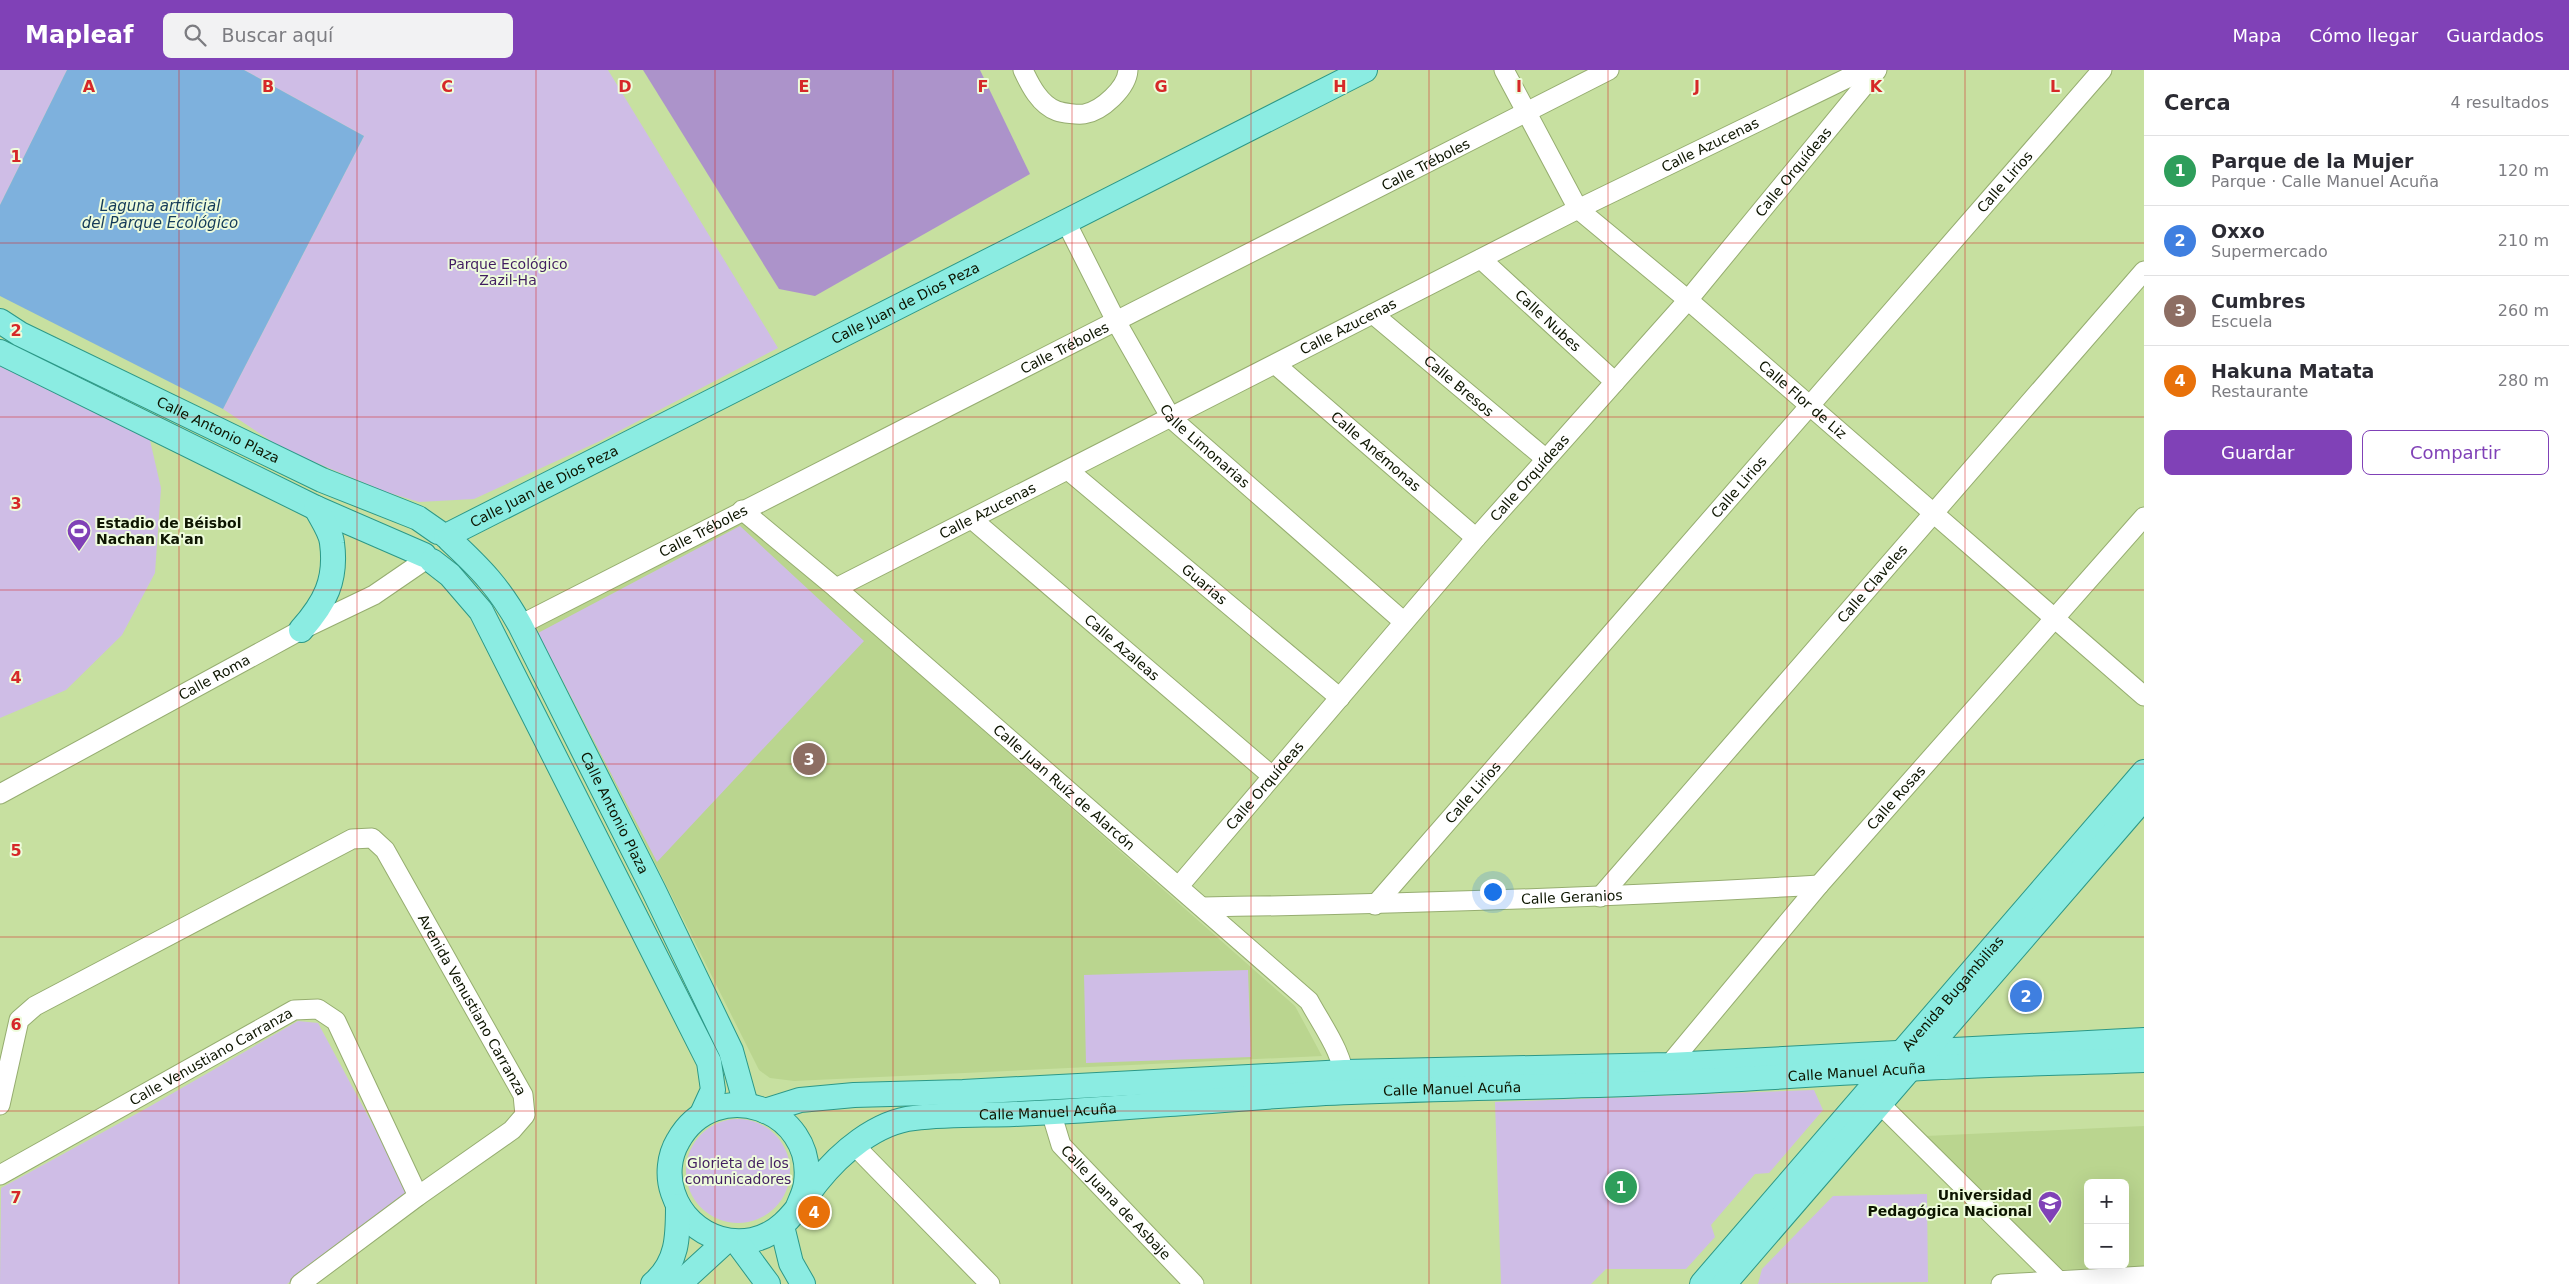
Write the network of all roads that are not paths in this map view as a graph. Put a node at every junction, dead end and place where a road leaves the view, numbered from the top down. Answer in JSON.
{"nodes":[{"id":1,"x":1023,"y":70,"type":"edge"},
{"id":2,"x":1128,"y":70,"type":"edge"},
{"id":3,"x":1365,"y":70,"type":"edge"},
{"id":4,"x":1504,"y":70,"type":"edge"},
{"id":5,"x":1609,"y":70,"type":"edge"},
{"id":6,"x":1864,"y":70,"type":"edge"},
{"id":7,"x":1878,"y":70,"type":"edge"},
{"id":8,"x":2102,"y":70,"type":"edge"},
{"id":9,"x":1526,"y":113,"type":"junction"},
{"id":10,"x":1578,"y":209,"type":"junction"},
{"id":11,"x":1066,"y":222,"type":"junction"},
{"id":12,"x":1481,"y":259,"type":"junction"},
{"id":13,"x":2144,"y":271,"type":"edge"},
{"id":14,"x":1688,"y":300,"type":"junction"},
{"id":15,"x":1373,"y":314,"type":"junction"},
{"id":16,"x":0,"y":321,"type":"edge"},
{"id":17,"x":1117,"y":323,"type":"junction"},
{"id":18,"x":0,"y":352,"type":"edge"},
{"id":19,"x":1276,"y":364,"type":"junction"},
{"id":20,"x":1615,"y":382,"type":"junction"},
{"id":21,"x":1809,"y":407,"type":"junction"},
{"id":22,"x":1171,"y":418,"type":"junction"},
{"id":23,"x":1546,"y":459,"type":"junction"},
{"id":24,"x":1068,"y":470,"type":"junction"},
{"id":25,"x":316,"y":508,"type":"junction"},
{"id":26,"x":742,"y":510,"type":"junction"},
{"id":27,"x":1933,"y":512,"type":"junction"},
{"id":28,"x":2144,"y":517,"type":"edge"},
{"id":29,"x":973,"y":520,"type":"junction"},
{"id":30,"x":445,"y":536,"type":"junction"},
{"id":31,"x":1476,"y":538,"type":"junction"},
{"id":32,"x":428,"y":558,"type":"junction"},
{"id":33,"x":836,"y":588,"type":"junction"},
{"id":34,"x":2054,"y":620,"type":"junction"},
{"id":35,"x":1404,"y":622,"type":"junction"},
{"id":36,"x":520,"y":625,"type":"junction"},
{"id":37,"x":301,"y":630,"type":"junction"},
{"id":38,"x":2144,"y":696,"type":"edge"},
{"id":39,"x":1340,"y":698,"type":"junction"},
{"id":40,"x":2144,"y":772,"type":"edge"},
{"id":41,"x":1272,"y":776,"type":"junction"},
{"id":42,"x":0,"y":794,"type":"edge"},
{"id":43,"x":2144,"y":798,"type":"edge"},
{"id":44,"x":1819,"y":885,"type":"junction"},
{"id":45,"x":1179,"y":886,"type":"junction"},
{"id":46,"x":1600,"y":897,"type":"junction"},
{"id":47,"x":1375,"y":905,"type":"junction"},
{"id":48,"x":1203,"y":907,"type":"junction"},
{"id":49,"x":2144,"y":1040,"type":"edge"},
{"id":50,"x":1911,"y":1057,"type":"junction"},
{"id":51,"x":2144,"y":1060,"type":"edge"},
{"id":52,"x":1884,"y":1071,"type":"junction"},
{"id":53,"x":1662,"y":1074,"type":"junction"},
{"id":54,"x":1345,"y":1082,"type":"junction"},
{"id":55,"x":1879,"y":1104,"type":"junction"},
{"id":56,"x":0,"y":1105,"type":"edge"},
{"id":57,"x":756,"y":1108,"type":"junction"},
{"id":58,"x":1051,"y":1112,"type":"junction"},
{"id":59,"x":702,"y":1114,"type":"junction"},
{"id":60,"x":854,"y":1145,"type":"junction"},
{"id":61,"x":0,"y":1175,"type":"edge"},
{"id":62,"x":418,"y":1196,"type":"junction"},
{"id":63,"x":678,"y":1206,"type":"junction"},
{"id":64,"x":790,"y":1217,"type":"junction"},
{"id":65,"x":732,"y":1241,"type":"junction"},
{"id":66,"x":2144,"y":1276,"type":"edge"},
{"id":67,"x":2061,"y":1282,"type":"edge"},
{"id":68,"x":300,"y":1284,"type":"edge"},
{"id":69,"x":653,"y":1284,"type":"edge"},
{"id":70,"x":678,"y":1284,"type":"edge"},
{"id":71,"x":768,"y":1284,"type":"edge"},
{"id":72,"x":803,"y":1284,"type":"edge"},
{"id":73,"x":990,"y":1284,"type":"edge"},
{"id":74,"x":1194,"y":1284,"type":"edge"},
{"id":75,"x":1702,"y":1284,"type":"edge"},
{"id":76,"x":1724,"y":1284,"type":"edge"},
{"id":77,"x":2001,"y":1284,"type":"edge"}],
"edges":[{"from":1,"to":2,"type":"street"},
{"from":3,"to":11,"type":"main road","name":"Calle Juan de Dios Peza"},
{"from":4,"to":9,"type":"street","name":"Calle Flor de Liz"},
{"from":5,"to":9,"type":"street","name":"Calle Tréboles"},
{"from":6,"to":10,"type":"street","name":"Calle Azucenas"},
{"from":7,"to":14,"type":"street","name":"Calle Orquídeas"},
{"from":8,"to":21,"type":"street","name":"Calle Lirios"},
{"from":9,"to":10,"type":"street","name":"Calle Flor de Liz"},
{"from":9,"to":17,"type":"street","name":"Calle Tréboles"},
{"from":10,"to":12,"type":"street","name":"Calle Azucenas"},
{"from":10,"to":14,"type":"street","name":"Calle Flor de Liz"},
{"from":11,"to":17,"type":"street","name":"Calle Limonarias"},
{"from":11,"to":30,"type":"main road","name":"Calle Juan de Dios Peza"},
{"from":12,"to":15,"type":"street","name":"Calle Azucenas"},
{"from":12,"to":20,"type":"street","name":"Calle Nubes"},
{"from":13,"to":27,"type":"street","name":"Calle Claveles"},
{"from":14,"to":20,"type":"street","name":"Calle Orquídeas"},
{"from":14,"to":21,"type":"street","name":"Calle Flor de Liz"},
{"from":15,"to":19,"type":"street","name":"Calle Azucenas"},
{"from":15,"to":23,"type":"street","name":"Calle Bresos"},
{"from":16,"to":30,"type":"main road","name":"Calle Antonio Plaza"},
{"from":17,"to":22,"type":"street","name":"Calle Limonarias"},
{"from":17,"to":26,"type":"street","name":"Calle Tréboles"},
{"from":18,"to":25,"type":"main road","name":"Calle Antonio Plaza"},
{"from":19,"to":22,"type":"street","name":"Calle Azucenas"},
{"from":19,"to":31,"type":"street","name":"Calle Anémonas"},
{"from":20,"to":23,"type":"street","name":"Calle Orquídeas"},
{"from":21,"to":27,"type":"street","name":"Calle Flor de Liz"},
{"from":21,"to":47,"type":"street","name":"Calle Lirios"},
{"from":22,"to":24,"type":"street","name":"Calle Azucenas"},
{"from":22,"to":35,"type":"street","name":"Calle Limonarias"},
{"from":23,"to":31,"type":"street","name":"Calle Orquídeas"},
{"from":24,"to":29,"type":"street","name":"Calle Azucenas"},
{"from":24,"to":39,"type":"street","name":"Guarias"},
{"from":25,"to":32,"type":"main road","name":"Calle Antonio Plaza"},
{"from":25,"to":37,"type":"main road"},
{"from":26,"to":33,"type":"street","name":"Calle Juan Ruíz de Alarcón"},
{"from":26,"to":36,"type":"street","name":"Calle Tréboles"},
{"from":27,"to":34,"type":"street","name":"Calle Flor de Liz"},
{"from":27,"to":46,"type":"street","name":"Calle Claveles"},
{"from":28,"to":34,"type":"street","name":"Calle Rosas"},
{"from":29,"to":33,"type":"street","name":"Calle Azucenas"},
{"from":29,"to":41,"type":"street","name":"Calle Azaleas"},
{"from":30,"to":32,"type":"main road"},
{"from":30,"to":36,"type":"main road","name":"Calle Antonio Plaza"},
{"from":31,"to":35,"type":"street","name":"Calle Orquídeas"},
{"from":32,"to":37,"type":"street","name":"Calle Roma"},
{"from":32,"to":59,"type":"main road","name":"Calle Antonio Plaza"},
{"from":33,"to":45,"type":"street","name":"Calle Juan Ruíz de Alarcón"},
{"from":34,"to":38,"type":"street","name":"Calle Flor de Liz"},
{"from":34,"to":44,"type":"street","name":"Calle Rosas"},
{"from":35,"to":39,"type":"street","name":"Calle Orquídeas"},
{"from":36,"to":57,"type":"main road","name":"Calle Antonio Plaza"},
{"from":37,"to":42,"type":"street","name":"Calle Roma"},
{"from":39,"to":41,"type":"street","name":"Calle Orquídeas"},
{"from":40,"to":50,"type":"main road","name":"Avenida Bugambilias"},
{"from":41,"to":45,"type":"street","name":"Calle Orquídeas"},
{"from":43,"to":50,"type":"main road","name":"Avenida Bugambilias"},
{"from":44,"to":46,"type":"street","name":"Calle Geranios"},
{"from":44,"to":53,"type":"street","name":"Calle Rosas"},
{"from":45,"to":48,"type":"street","name":"Calle Juan Ruíz de Alarcón"},
{"from":46,"to":47,"type":"street","name":"Calle Geranios"},
{"from":47,"to":48,"type":"street","name":"Calle Geranios"},
{"from":48,"to":54,"type":"street","name":"Calle Juan Ruíz de Alarcón"},
{"from":49,"to":50,"type":"main road","name":"Calle Manuel Acuña"},
{"from":50,"to":51,"type":"main road","name":"Calle Manuel Acuña"},
{"from":50,"to":52,"type":"main road","name":"Avenida Bugambilias"},
{"from":50,"to":53,"type":"main road","name":"Calle Manuel Acuña"},
{"from":50,"to":55,"type":"main road","name":"Avenida Bugambilias"},
{"from":52,"to":53,"type":"main road","name":"Calle Manuel Acuña"},
{"from":52,"to":75,"type":"main road","name":"Avenida Bugambilias"},
{"from":53,"to":54,"type":"main road","name":"Calle Manuel Acuña"},
{"from":54,"to":57,"type":"main road","name":"Calle Manuel Acuña"},
{"from":54,"to":58,"type":"main road","name":"Calle Manuel Acuña"},
{"from":55,"to":67,"type":"street"},
{"from":55,"to":76,"type":"main road","name":"Avenida Bugambilias"},
{"from":56,"to":62,"type":"street","name":"Avenida Venustiano Carranza"},
{"from":57,"to":59,"type":"main road"},
{"from":57,"to":64,"type":"main road"},
{"from":58,"to":60,"type":"main road","name":"Calle Manuel Acuña"},
{"from":58,"to":74,"type":"street","name":"Calle Juana de Asbaje"},
{"from":59,"to":63,"type":"main road"},
{"from":60,"to":64,"type":"main road","name":"Calle Manuel Acuña"},
{"from":60,"to":73,"type":"street"},
{"from":61,"to":62,"type":"street","name":"Calle Venustiano Carranza"},
{"from":62,"to":68,"type":"street","name":"Avenida Venustiano Carranza"},
{"from":63,"to":65,"type":"main road"},
{"from":63,"to":69,"type":"main road"},
{"from":64,"to":65,"type":"main road"},
{"from":64,"to":72,"type":"main road"},
{"from":65,"to":70,"type":"main road"},
{"from":65,"to":71,"type":"main road"},
{"from":66,"to":67,"type":"street"},
{"from":67,"to":77,"type":"street"}]}
